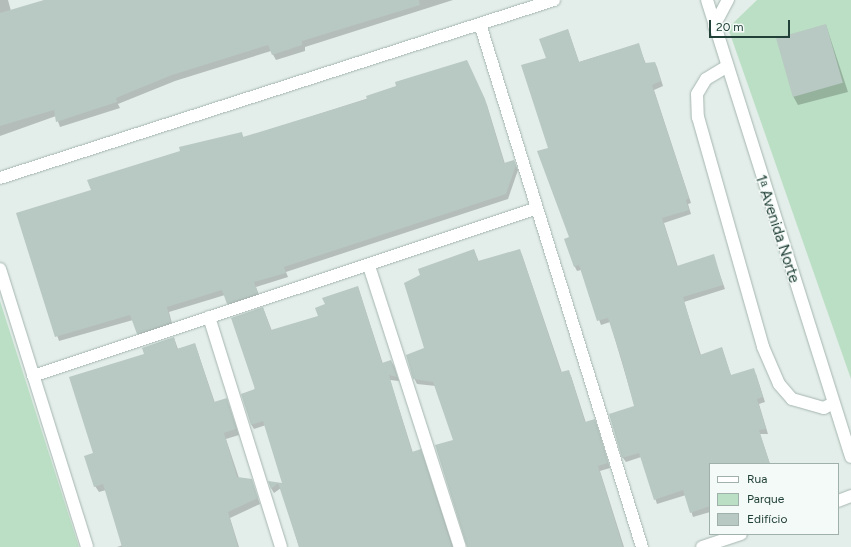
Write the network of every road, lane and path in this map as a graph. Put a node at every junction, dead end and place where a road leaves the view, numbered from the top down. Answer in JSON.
{"nodes":[{"id":1,"x":554,"y":0,"type":"edge"},
{"id":2,"x":707,"y":0,"type":"edge"},
{"id":3,"x":728,"y":0,"type":"edge"},
{"id":4,"x":480,"y":24,"type":"junction"},
{"id":5,"x":714,"y":26,"type":"junction"},
{"id":6,"x":726,"y":67,"type":"junction"},
{"id":7,"x":0,"y":178,"type":"edge"},
{"id":8,"x":537,"y":208,"type":"junction"},
{"id":9,"x":369,"y":266,"type":"junction"},
{"id":10,"x":0,"y":269,"type":"edge"},
{"id":11,"x":209,"y":317,"type":"junction"},
{"id":12,"x":33,"y":376,"type":"junction"},
{"id":13,"x":833,"y":403,"type":"junction"},
{"id":14,"x":851,"y":457,"type":"edge"},
{"id":15,"x":851,"y":496,"type":"edge"},
{"id":16,"x":839,"y":501,"type":"edge"},
{"id":17,"x":738,"y":535,"type":"edge"},
{"id":18,"x":87,"y":547,"type":"edge"},
{"id":19,"x":280,"y":547,"type":"edge"},
{"id":20,"x":460,"y":547,"type":"edge"},
{"id":21,"x":642,"y":547,"type":"edge"},
{"id":22,"x":702,"y":547,"type":"edge"}],
"edges":[{"from":1,"to":4,"type":"street"},
{"from":2,"to":5,"type":"street","name":"1ᵃ Avenida Norte"},
{"from":3,"to":5,"type":"street"},
{"from":4,"to":7,"type":"street"},
{"from":4,"to":8,"type":"street"},
{"from":5,"to":6,"type":"street","name":"1ᵃ Avenida Norte"},
{"from":6,"to":13,"type":"street","name":"1ᵃ Avenida Norte"},
{"from":6,"to":13,"type":"street"},
{"from":8,"to":9,"type":"street"},
{"from":8,"to":21,"type":"street"},
{"from":9,"to":11,"type":"street"},
{"from":9,"to":20,"type":"street"},
{"from":10,"to":12,"type":"street"},
{"from":11,"to":12,"type":"street"},
{"from":11,"to":19,"type":"street"},
{"from":12,"to":18,"type":"street"},
{"from":13,"to":14,"type":"street","name":"1ᵃ Avenida Norte"},
{"from":15,"to":16,"type":"street"},
{"from":17,"to":22,"type":"street"}]}
